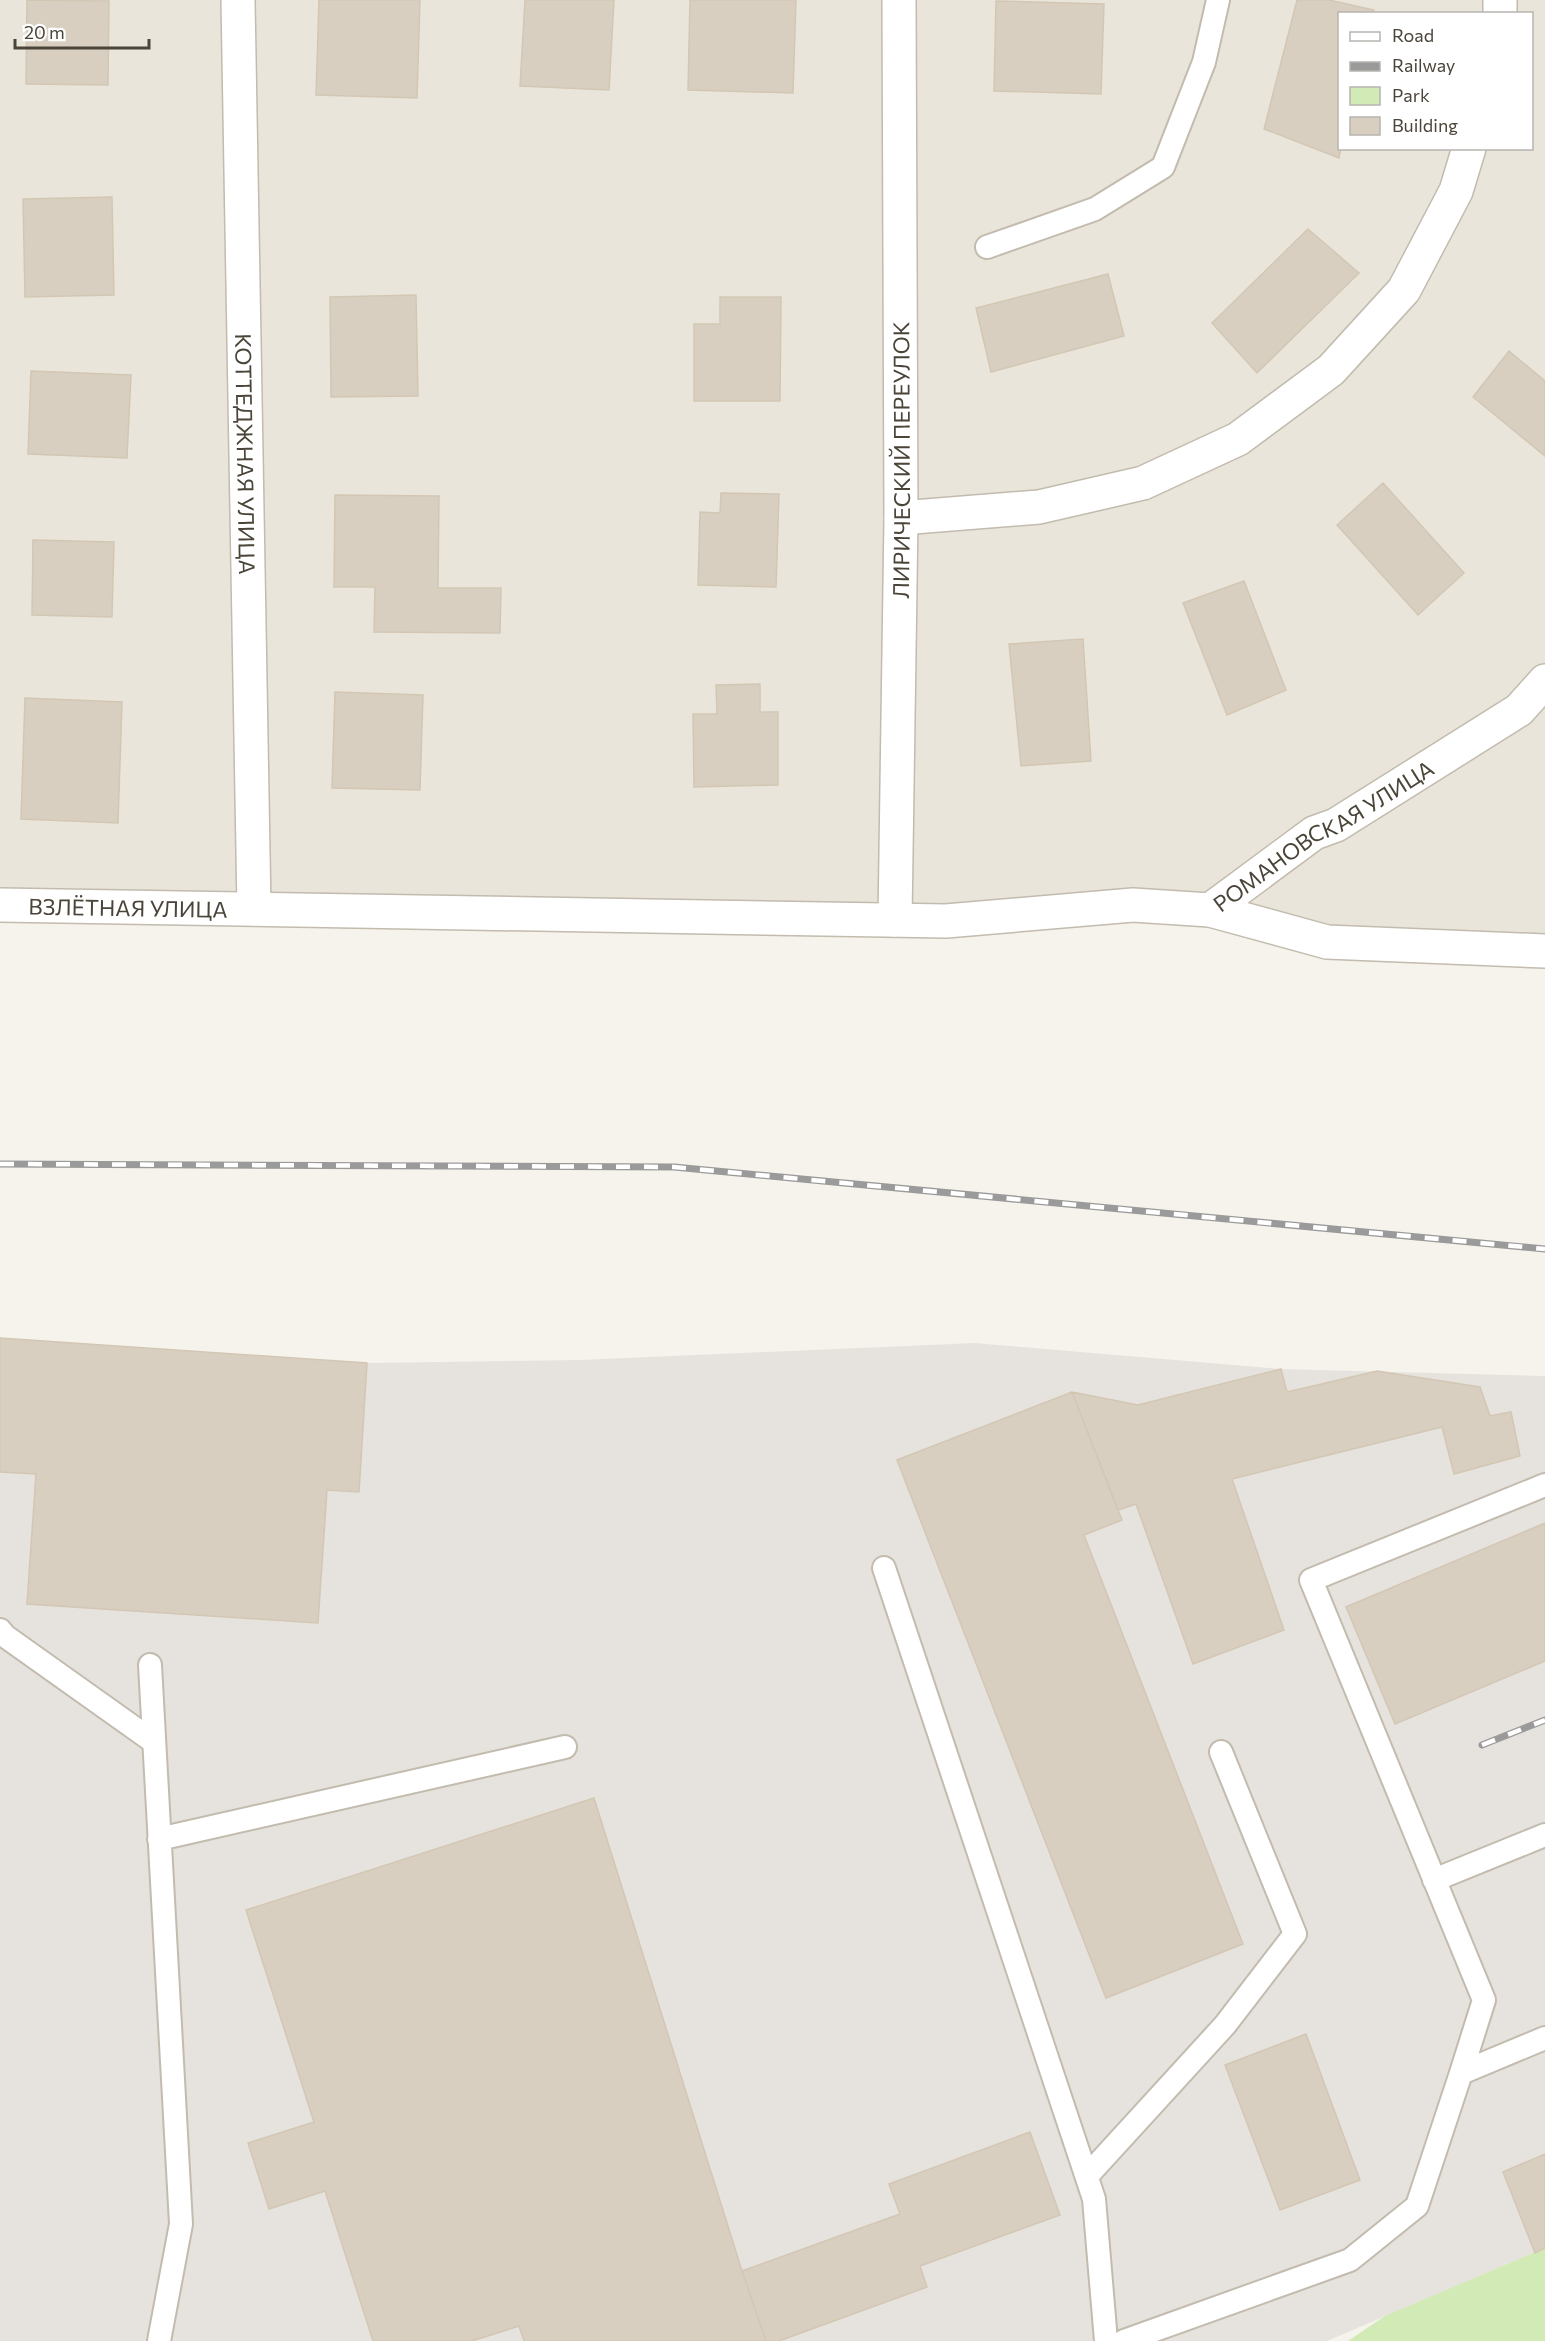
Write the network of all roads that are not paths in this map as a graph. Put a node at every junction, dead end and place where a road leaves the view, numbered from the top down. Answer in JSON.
{"nodes":[{"id":1,"x":237,"y":0,"type":"edge"},
{"id":2,"x":899,"y":0,"type":"edge"},
{"id":3,"x":1218,"y":0,"type":"edge"},
{"id":4,"x":1468,"y":150,"type":"edge"},
{"id":5,"x":987,"y":247,"type":"dead end"},
{"id":6,"x":901,"y":518,"type":"junction"},
{"id":7,"x":1545,"y":681,"type":"edge"},
{"id":8,"x":0,"y":905,"type":"edge"},
{"id":9,"x":254,"y":909,"type":"junction"},
{"id":10,"x":1210,"y":910,"type":"junction"},
{"id":11,"x":895,"y":920,"type":"junction"},
{"id":12,"x":1545,"y":951,"type":"edge"},
{"id":13,"x":1545,"y":1485,"type":"edge"},
{"id":14,"x":884,"y":1568,"type":"dead end"},
{"id":15,"x":0,"y":1630,"type":"edge"},
{"id":16,"x":150,"y":1665,"type":"dead end"},
{"id":17,"x":154,"y":1742,"type":"junction"},
{"id":18,"x":565,"y":1748,"type":"dead end"},
{"id":19,"x":1221,"y":1752,"type":"dead end"},
{"id":20,"x":1545,"y":1835,"type":"edge"},
{"id":21,"x":159,"y":1839,"type":"junction"},
{"id":22,"x":1434,"y":1880,"type":"junction"},
{"id":23,"x":1545,"y":2038,"type":"edge"},
{"id":24,"x":1461,"y":2073,"type":"junction"},
{"id":25,"x":1087,"y":2176,"type":"junction"},
{"id":26,"x":159,"y":2341,"type":"edge"},
{"id":27,"x":1106,"y":2341,"type":"edge"},
{"id":28,"x":1124,"y":2341,"type":"edge"}],
"edges":[{"from":1,"to":9,"type":"street","name":"КОТТЕДЖНАЯ УЛИЦА"},
{"from":2,"to":6,"type":"street","name":"ЛИРИЧЕСКИЙ ПЕРЕУЛОК"},
{"from":3,"to":5,"type":"lane"},
{"from":4,"to":6,"type":"street"},
{"from":6,"to":11,"type":"street","name":"ЛИРИЧЕСКИЙ ПЕРЕУЛОК"},
{"from":7,"to":10,"type":"street","name":"РОМАНОВСКАЯ УЛИЦА"},
{"from":8,"to":9,"type":"street","name":"ВЗЛЁТНАЯ УЛИЦА"},
{"from":9,"to":11,"type":"street","name":"ВЗЛЁТНАЯ УЛИЦА"},
{"from":10,"to":11,"type":"street","name":"РОМАНОВСКАЯ УЛИЦА"},
{"from":10,"to":12,"type":"street"},
{"from":13,"to":22,"type":"lane"},
{"from":14,"to":25,"type":"lane"},
{"from":15,"to":17,"type":"lane"},
{"from":16,"to":17,"type":"lane"},
{"from":17,"to":21,"type":"lane"},
{"from":18,"to":21,"type":"lane"},
{"from":19,"to":25,"type":"lane"},
{"from":20,"to":22,"type":"lane"},
{"from":21,"to":26,"type":"lane"},
{"from":22,"to":24,"type":"lane"},
{"from":23,"to":24,"type":"lane"},
{"from":24,"to":28,"type":"lane"},
{"from":25,"to":27,"type":"lane"}]}
